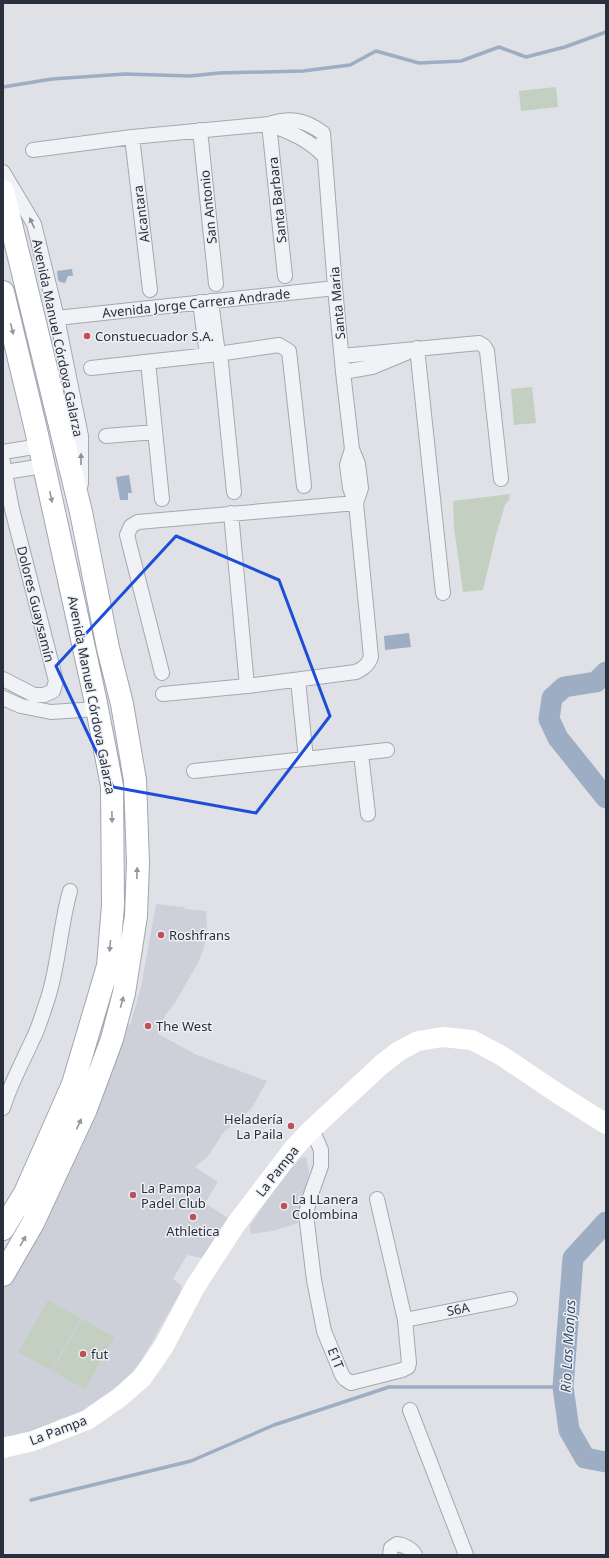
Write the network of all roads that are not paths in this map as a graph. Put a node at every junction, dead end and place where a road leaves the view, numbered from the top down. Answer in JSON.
{"nodes":[{"id":1,"x":269,"y":124,"type":"junction"},
{"id":2,"x":200,"y":130,"type":"junction"},
{"id":3,"x":132,"y":137,"type":"junction"},
{"id":4,"x":33,"y":150,"type":"dead end"},
{"id":5,"x":324,"y":157,"type":"junction"},
{"id":6,"x":3,"y":172,"type":"edge"},
{"id":7,"x":3,"y":191,"type":"edge"},
{"id":8,"x":285,"y":276,"type":"dead end"},
{"id":9,"x":216,"y":284,"type":"dead end"},
{"id":10,"x":335,"y":288,"type":"junction"},
{"id":11,"x":150,"y":290,"type":"dead end"},
{"id":12,"x":3,"y":292,"type":"edge"},
{"id":13,"x":206,"y":302,"type":"junction"},
{"id":14,"x":57,"y":318,"type":"junction"},
{"id":15,"x":417,"y":348,"type":"junction"},
{"id":16,"x":215,"y":354,"type":"junction"},
{"id":17,"x":342,"y":356,"type":"junction"},
{"id":18,"x":148,"y":362,"type":"junction"},
{"id":19,"x":92,"y":368,"type":"dead end"},
{"id":20,"x":344,"y":372,"type":"junction"},
{"id":21,"x":156,"y":432,"type":"junction"},
{"id":22,"x":106,"y":436,"type":"dead end"},
{"id":23,"x":3,"y":452,"type":"edge"},
{"id":24,"x":42,"y":456,"type":"junction"},
{"id":25,"x":4,"y":467,"type":"edge"},
{"id":26,"x":501,"y":479,"type":"dead end"},
{"id":27,"x":304,"y":486,"type":"dead end"},
{"id":28,"x":234,"y":492,"type":"dead end"},
{"id":29,"x":162,"y":499,"type":"dead end"},
{"id":30,"x":356,"y":503,"type":"junction"},
{"id":31,"x":81,"y":512,"type":"junction"},
{"id":32,"x":231,"y":514,"type":"junction"},
{"id":33,"x":443,"y":593,"type":"dead end"},
{"id":34,"x":162,"y":673,"type":"dead end"},
{"id":35,"x":3,"y":678,"type":"edge"},
{"id":36,"x":298,"y":680,"type":"junction"},
{"id":37,"x":247,"y":686,"type":"junction"},
{"id":38,"x":163,"y":694,"type":"dead end"},
{"id":39,"x":3,"y":698,"type":"edge"},
{"id":40,"x":97,"y":709,"type":"junction"},
{"id":41,"x":387,"y":750,"type":"dead end"},
{"id":42,"x":361,"y":754,"type":"junction"},
{"id":43,"x":306,"y":759,"type":"junction"},
{"id":44,"x":194,"y":770,"type":"dead end"},
{"id":45,"x":368,"y":814,"type":"dead end"},
{"id":46,"x":70,"y":891,"type":"dead end"},
{"id":47,"x":3,"y":1108,"type":"edge"},
{"id":48,"x":606,"y":1124,"type":"edge"},
{"id":49,"x":312,"y":1129,"type":"junction"},
{"id":50,"x":377,"y":1199,"type":"dead end"},
{"id":51,"x":3,"y":1229,"type":"edge"},
{"id":52,"x":3,"y":1275,"type":"edge"},
{"id":53,"x":510,"y":1299,"type":"dead end"},
{"id":54,"x":405,"y":1320,"type":"junction"},
{"id":55,"x":410,"y":1410,"type":"dead end"},
{"id":56,"x":3,"y":1448,"type":"edge"},
{"id":57,"x":390,"y":1555,"type":"edge"},
{"id":58,"x":415,"y":1555,"type":"edge"},
{"id":59,"x":466,"y":1555,"type":"edge"}],
"edges":[{"from":1,"to":2,"type":"street","name":"Santa Maria"},
{"from":1,"to":5,"type":"street","name":"Santa Maria"},
{"from":1,"to":5,"type":"street","name":"Santa Maria"},
{"from":1,"to":8,"type":"street","name":"Santa Barbara"},
{"from":2,"to":3,"type":"street","name":"Santa Maria"},
{"from":2,"to":9,"type":"street","name":"San Antonio"},
{"from":3,"to":4,"type":"street","name":"Santa Maria"},
{"from":3,"to":11,"type":"street","name":"Alcantara"},
{"from":5,"to":10,"type":"street","name":"Santa Maria"},
{"from":14,"to":6,"type":"street","name":"Avenida Manuel Córdova Galarza","one_way":true},
{"from":7,"to":31,"type":"main road","name":"Avenida Manuel Córdova Galarza"},
{"from":10,"to":13,"type":"street","name":"Avenida Jorge Carrera Andrade"},
{"from":10,"to":17,"type":"street","name":"Santa Maria"},
{"from":12,"to":24,"type":"main road","name":"Avenida Manuel Córdova Galarza","one_way":true},
{"from":13,"to":14,"type":"street","name":"Avenida Jorge Carrera Andrade"},
{"from":13,"to":16,"type":"street"},
{"from":31,"to":14,"type":"street","name":"Avenida Manuel Córdova Galarza","one_way":true},
{"from":15,"to":17,"type":"street"},
{"from":15,"to":20,"type":"street"},
{"from":15,"to":26,"type":"street"},
{"from":15,"to":33,"type":"street"},
{"from":16,"to":18,"type":"street"},
{"from":16,"to":27,"type":"street"},
{"from":16,"to":28,"type":"street"},
{"from":17,"to":20,"type":"street","name":"Santa Maria"},
{"from":18,"to":19,"type":"street"},
{"from":18,"to":21,"type":"street"},
{"from":20,"to":30,"type":"street","name":"Santa Maria"},
{"from":21,"to":22,"type":"street"},
{"from":21,"to":29,"type":"street"},
{"from":23,"to":24,"type":"street"},
{"from":24,"to":25,"type":"street"},
{"from":24,"to":40,"type":"main road","name":"Avenida Manuel Córdova Galarza","one_way":true},
{"from":25,"to":35,"type":"street","name":"Dolores Guaysamín"},
{"from":30,"to":32,"type":"street"},
{"from":30,"to":36,"type":"street","name":"Santa Maria"},
{"from":52,"to":31,"type":"main road","name":"Avenida Manuel Córdova Galarza","one_way":true},
{"from":32,"to":34,"type":"street"},
{"from":32,"to":37,"type":"street"},
{"from":36,"to":37,"type":"street"},
{"from":36,"to":43,"type":"street"},
{"from":37,"to":38,"type":"street"},
{"from":39,"to":40,"type":"street"},
{"from":40,"to":51,"type":"main road","name":"Avenida Manuel Córdova Galarza","one_way":true},
{"from":41,"to":42,"type":"street"},
{"from":42,"to":43,"type":"street"},
{"from":42,"to":45,"type":"street"},
{"from":43,"to":44,"type":"street"},
{"from":46,"to":47,"type":"street"},
{"from":48,"to":49,"type":"street","name":"La Pampa"},
{"from":49,"to":54,"type":"street","name":"E1T"},
{"from":49,"to":56,"type":"street","name":"La Pampa"},
{"from":50,"to":54,"type":"street","name":"E1T"},
{"from":53,"to":54,"type":"street","name":"S6A"},
{"from":55,"to":59,"type":"street"},
{"from":57,"to":58,"type":"street"}]}
